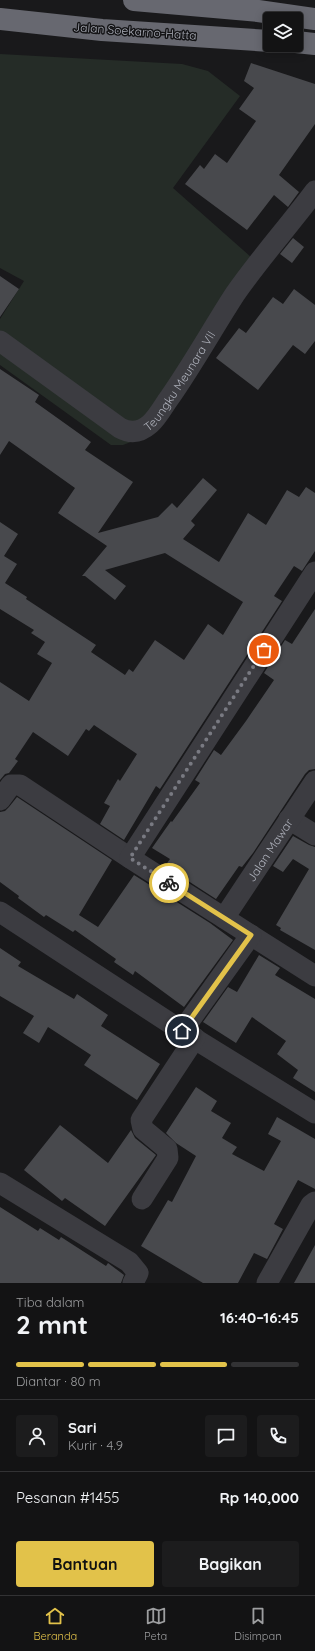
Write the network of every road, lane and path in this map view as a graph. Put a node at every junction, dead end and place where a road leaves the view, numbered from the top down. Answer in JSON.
{"nodes":[{"id":1,"x":134,"y":0,"type":"edge"},
{"id":2,"x":315,"y":19,"type":"edge"},
{"id":3,"x":0,"y":20,"type":"edge"},
{"id":4,"x":263,"y":41,"type":"edge"},
{"id":5,"x":303,"y":43,"type":"edge"},
{"id":6,"x":315,"y":44,"type":"edge"},
{"id":7,"x":315,"y":191,"type":"edge"},
{"id":8,"x":0,"y":341,"type":"edge"},
{"id":9,"x":315,"y":572,"type":"edge"},
{"id":10,"x":315,"y":781,"type":"edge"},
{"id":11,"x":0,"y":800,"type":"edge"},
{"id":12,"x":289,"y":819,"type":"junction"},
{"id":13,"x":315,"y":836,"type":"edge"},
{"id":14,"x":130,"y":858,"type":"junction"},
{"id":15,"x":0,"y":912,"type":"edge"},
{"id":16,"x":224,"y":918,"type":"junction"},
{"id":17,"x":251,"y":935,"type":"junction"},
{"id":18,"x":315,"y":976,"type":"edge"},
{"id":19,"x":188,"y":1034,"type":"junction"},
{"id":20,"x":315,"y":1113,"type":"edge"},
{"id":21,"x":0,"y":1183,"type":"edge"},
{"id":22,"x":142,"y":1199,"type":"dead end"},
{"id":23,"x":315,"y":1202,"type":"edge"},
{"id":24,"x":133,"y":1283,"type":"edge"},
{"id":25,"x":267,"y":1283,"type":"edge"}],
"edges":[{"from":1,"to":2,"type":"highway"},
{"from":3,"to":4,"type":"highway","name":"Jalan Soekarno-Hatta"},
{"from":5,"to":6,"type":"highway"},
{"from":7,"to":8,"type":"street","name":"Teungku Meunara VII"},
{"from":9,"to":14,"type":"street"},
{"from":10,"to":12,"type":"street","name":"Jalan Mawar"},
{"from":11,"to":14,"type":"street"},
{"from":12,"to":13,"type":"street"},
{"from":12,"to":16,"type":"street","name":"Jalan Mawar"},
{"from":14,"to":16,"type":"street"},
{"from":15,"to":19,"type":"street"},
{"from":16,"to":17,"type":"street"},
{"from":17,"to":18,"type":"street"},
{"from":17,"to":19,"type":"street"},
{"from":19,"to":20,"type":"street"},
{"from":19,"to":22,"type":"street"},
{"from":21,"to":24,"type":"street"},
{"from":23,"to":25,"type":"street"}]}
